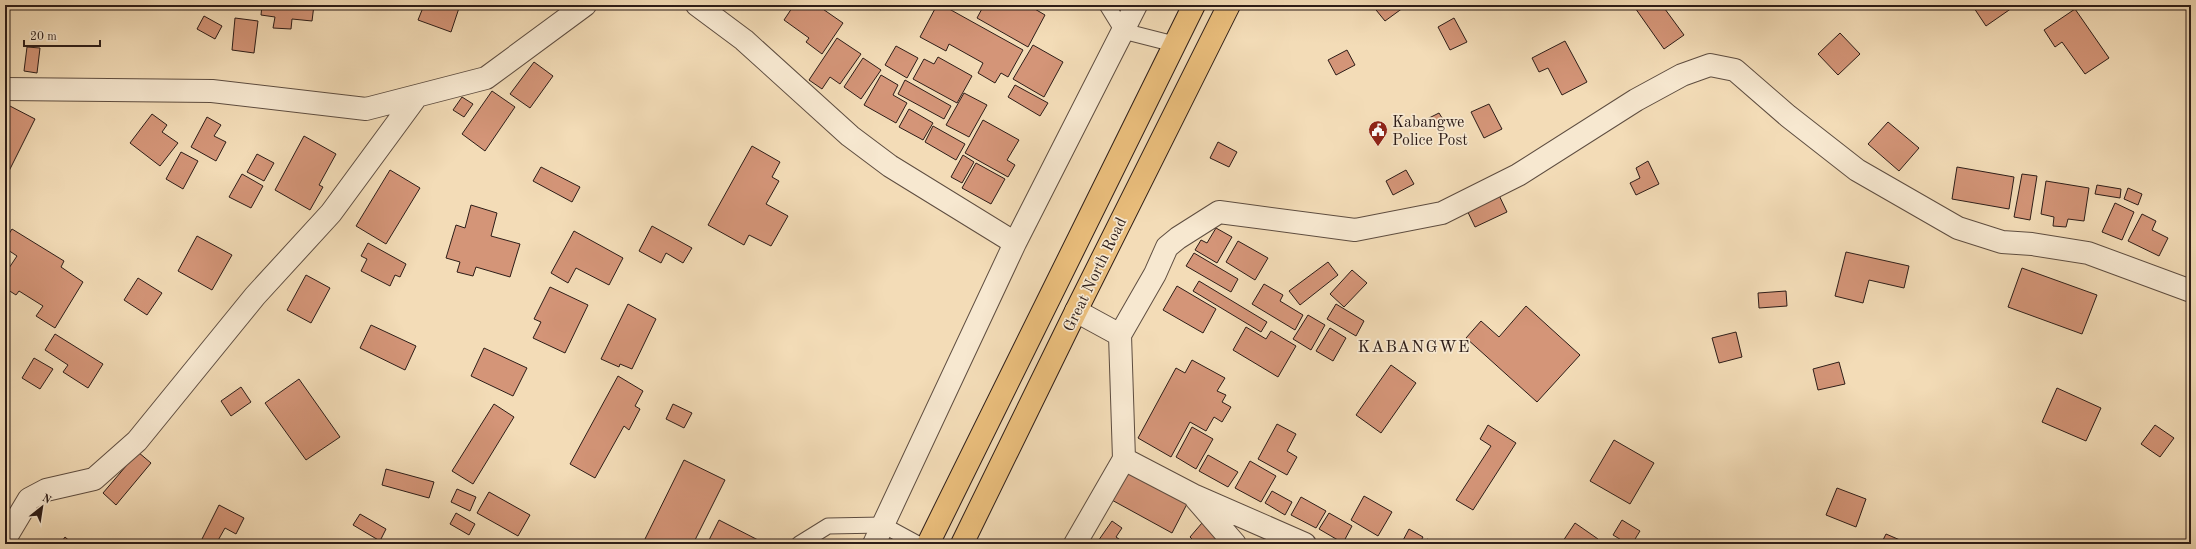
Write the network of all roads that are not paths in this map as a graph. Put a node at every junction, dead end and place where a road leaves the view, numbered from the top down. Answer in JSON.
{"nodes":[{"id":1,"x":585,"y":5,"type":"edge"},
{"id":2,"x":697,"y":5,"type":"edge"},
{"id":3,"x":1107,"y":5,"type":"edge"},
{"id":4,"x":1136,"y":5,"type":"edge"},
{"id":5,"x":1194,"y":5,"type":"edge"},
{"id":6,"x":1229,"y":5,"type":"edge"},
{"id":7,"x":1123,"y":31,"type":"junction"},
{"id":8,"x":1174,"y":44,"type":"junction"},
{"id":9,"x":5,"y":89,"type":"edge"},
{"id":10,"x":417,"y":96,"type":"junction"},
{"id":11,"x":1015,"y":243,"type":"junction"},
{"id":12,"x":2191,"y":291,"type":"edge"},
{"id":13,"x":1076,"y":311,"type":"junction"},
{"id":14,"x":1120,"y":335,"type":"junction"},
{"id":15,"x":1124,"y":459,"type":"junction"},
{"id":16,"x":1193,"y":495,"type":"junction"},
{"id":17,"x":878,"y":535,"type":"edge"},
{"id":18,"x":5,"y":539,"type":"edge"},
{"id":19,"x":799,"y":544,"type":"edge"},
{"id":20,"x":918,"y":544,"type":"edge"},
{"id":21,"x":928,"y":544,"type":"edge"},
{"id":22,"x":962,"y":544,"type":"edge"},
{"id":23,"x":1075,"y":544,"type":"edge"},
{"id":24,"x":1235,"y":544,"type":"edge"},
{"id":25,"x":1305,"y":544,"type":"edge"}],
"edges":[{"from":1,"to":10,"type":"street"},
{"from":2,"to":11,"type":"street"},
{"from":3,"to":7,"type":"lane"},
{"from":4,"to":7,"type":"street"},
{"from":5,"to":8,"type":"main road","name":"Great North Road"},
{"from":6,"to":13,"type":"main road","name":"Great North Road"},
{"from":7,"to":8,"type":"lane"},
{"from":7,"to":11,"type":"street"},
{"from":8,"to":21,"type":"main road","name":"Great North Road"},
{"from":9,"to":10,"type":"street"},
{"from":10,"to":18,"type":"street"},
{"from":11,"to":17,"type":"street"},
{"from":12,"to":14,"type":"street"},
{"from":13,"to":14,"type":"street"},
{"from":13,"to":22,"type":"main road","name":"Great North Road"},
{"from":14,"to":15,"type":"street"},
{"from":15,"to":16,"type":"street"},
{"from":15,"to":23,"type":"street"},
{"from":16,"to":24,"type":"street"},
{"from":16,"to":25,"type":"street"},
{"from":17,"to":19,"type":"lane"},
{"from":17,"to":20,"type":"lane"}]}
